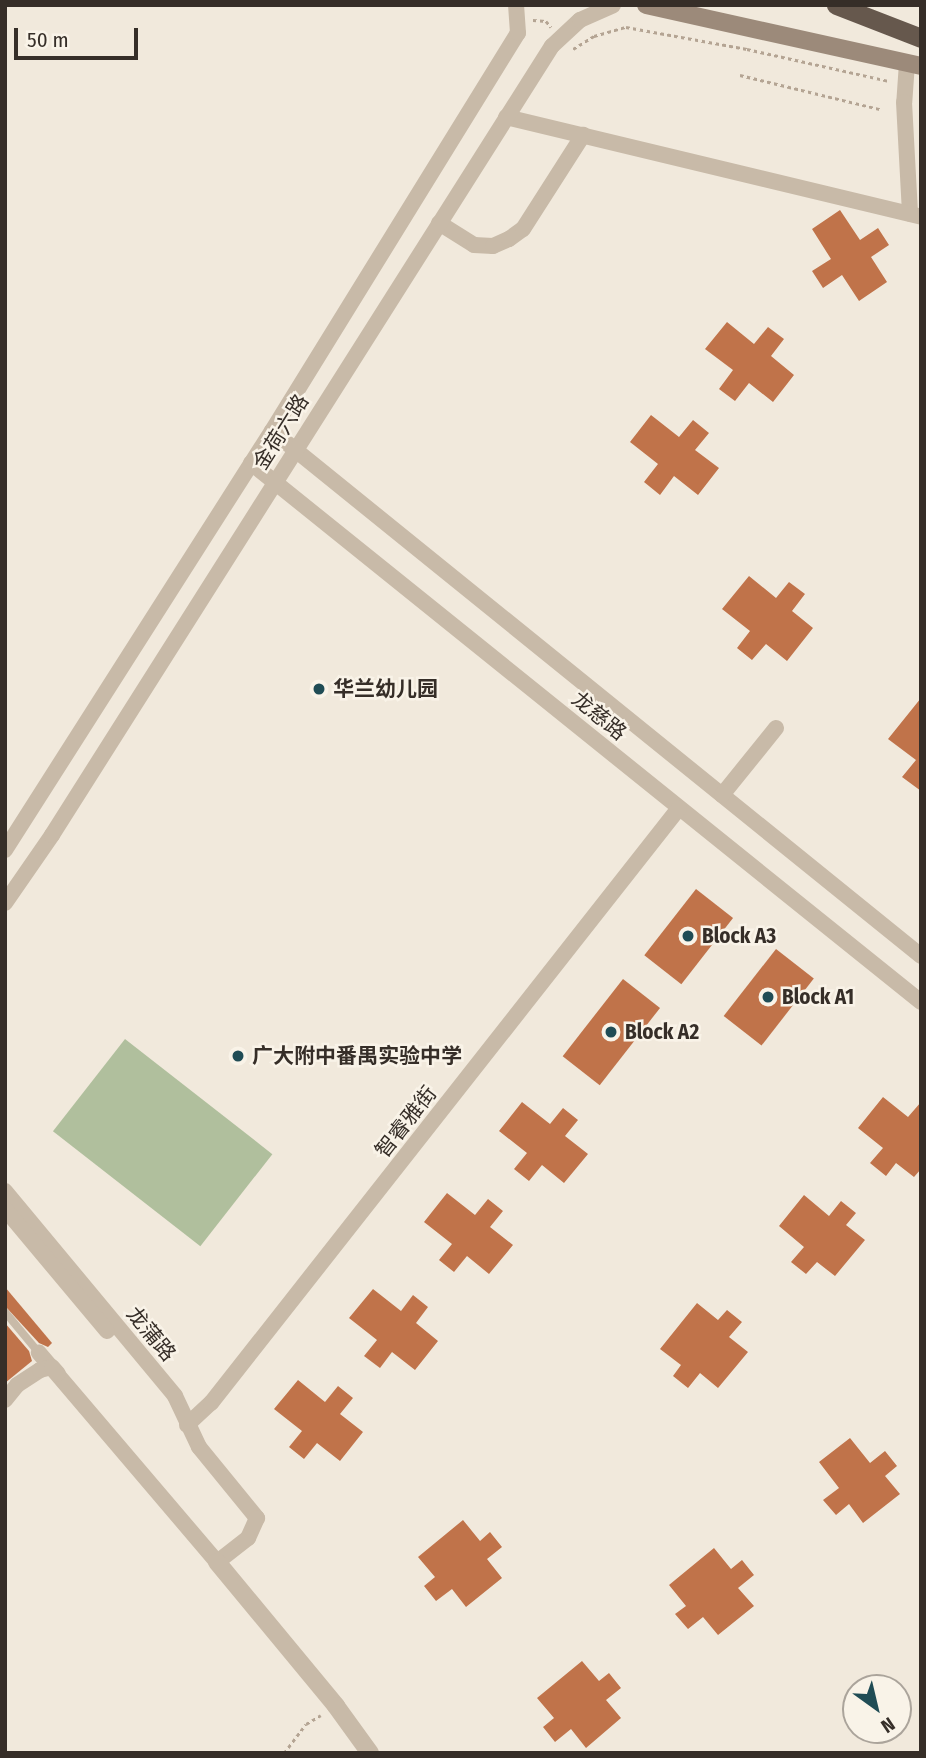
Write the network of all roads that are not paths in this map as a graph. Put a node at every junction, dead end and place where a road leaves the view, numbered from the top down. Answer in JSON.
{"nodes":[{"id":1,"x":516,"y":5,"type":"edge"},
{"id":2,"x":613,"y":5,"type":"edge"},
{"id":3,"x":646,"y":5,"type":"edge"},
{"id":4,"x":836,"y":5,"type":"edge"},
{"id":5,"x":921,"y":38,"type":"edge"},
{"id":6,"x":914,"y":65,"type":"edge"},
{"id":7,"x":506,"y":117,"type":"junction"},
{"id":8,"x":583,"y":135,"type":"junction"},
{"id":9,"x":915,"y":215,"type":"edge"},
{"id":10,"x":439,"y":223,"type":"junction"},
{"id":11,"x":272,"y":431,"type":"junction"},
{"id":12,"x":295,"y":448,"type":"junction"},
{"id":13,"x":251,"y":463,"type":"junction"},
{"id":14,"x":275,"y":481,"type":"junction"},
{"id":15,"x":776,"y":727,"type":"dead end"},
{"id":16,"x":722,"y":795,"type":"junction"},
{"id":17,"x":679,"y":808,"type":"junction"},
{"id":18,"x":5,"y":850,"type":"edge"},
{"id":19,"x":5,"y":903,"type":"edge"},
{"id":20,"x":921,"y":956,"type":"edge"},
{"id":21,"x":921,"y":1002,"type":"edge"},
{"id":22,"x":5,"y":1191,"type":"edge"},
{"id":23,"x":5,"y":1209,"type":"edge"},
{"id":24,"x":5,"y":1312,"type":"edge"},
{"id":25,"x":39,"y":1353,"type":"joint"},
{"id":26,"x":52,"y":1367,"type":"junction"},
{"id":27,"x":5,"y":1400,"type":"edge"},
{"id":28,"x":187,"y":1424,"type":"junction"},
{"id":29,"x":250,"y":1517,"type":"junction"},
{"id":30,"x":211,"y":1555,"type":"junction"},
{"id":31,"x":370,"y":1753,"type":"edge"}],
"edges":[{"from":1,"to":11,"type":"street","name":"金荷六路"},
{"from":2,"to":7,"type":"street","name":"金荷六路"},
{"from":3,"to":6,"type":"main road"},
{"from":4,"to":5,"type":"highway"},
{"from":6,"to":9,"type":"street"},
{"from":7,"to":8,"type":"street"},
{"from":7,"to":10,"type":"street","name":"金荷六路"},
{"from":8,"to":9,"type":"street"},
{"from":8,"to":10,"type":"street"},
{"from":10,"to":12,"type":"street","name":"金荷六路"},
{"from":11,"to":12,"type":"street","name":"龙慈路"},
{"from":11,"to":13,"type":"street","name":"金荷六路"},
{"from":12,"to":14,"type":"street","name":"金荷六路"},
{"from":12,"to":16,"type":"street","name":"龙慈路"},
{"from":13,"to":14,"type":"street","name":"龙慈路"},
{"from":13,"to":18,"type":"street","name":"金荷六路"},
{"from":14,"to":17,"type":"street","name":"龙慈路"},
{"from":14,"to":19,"type":"street","name":"金荷六路"},
{"from":15,"to":16,"type":"street"},
{"from":16,"to":20,"type":"street","name":"龙慈路"},
{"from":17,"to":21,"type":"street","name":"龙慈路"},
{"from":17,"to":28,"type":"street","name":"智睿雅街"},
{"from":22,"to":28,"type":"street","name":"龙蒲路"},
{"from":23,"to":29,"type":"street","name":"龙蒲路"},
{"from":24,"to":25,"type":"lane"},
{"from":25,"to":26,"type":"street"},
{"from":26,"to":27,"type":"street"},
{"from":26,"to":30,"type":"street"},
{"from":28,"to":29,"type":"street","name":"龙蒲路"},
{"from":29,"to":30,"type":"street"},
{"from":30,"to":31,"type":"street"}]}
